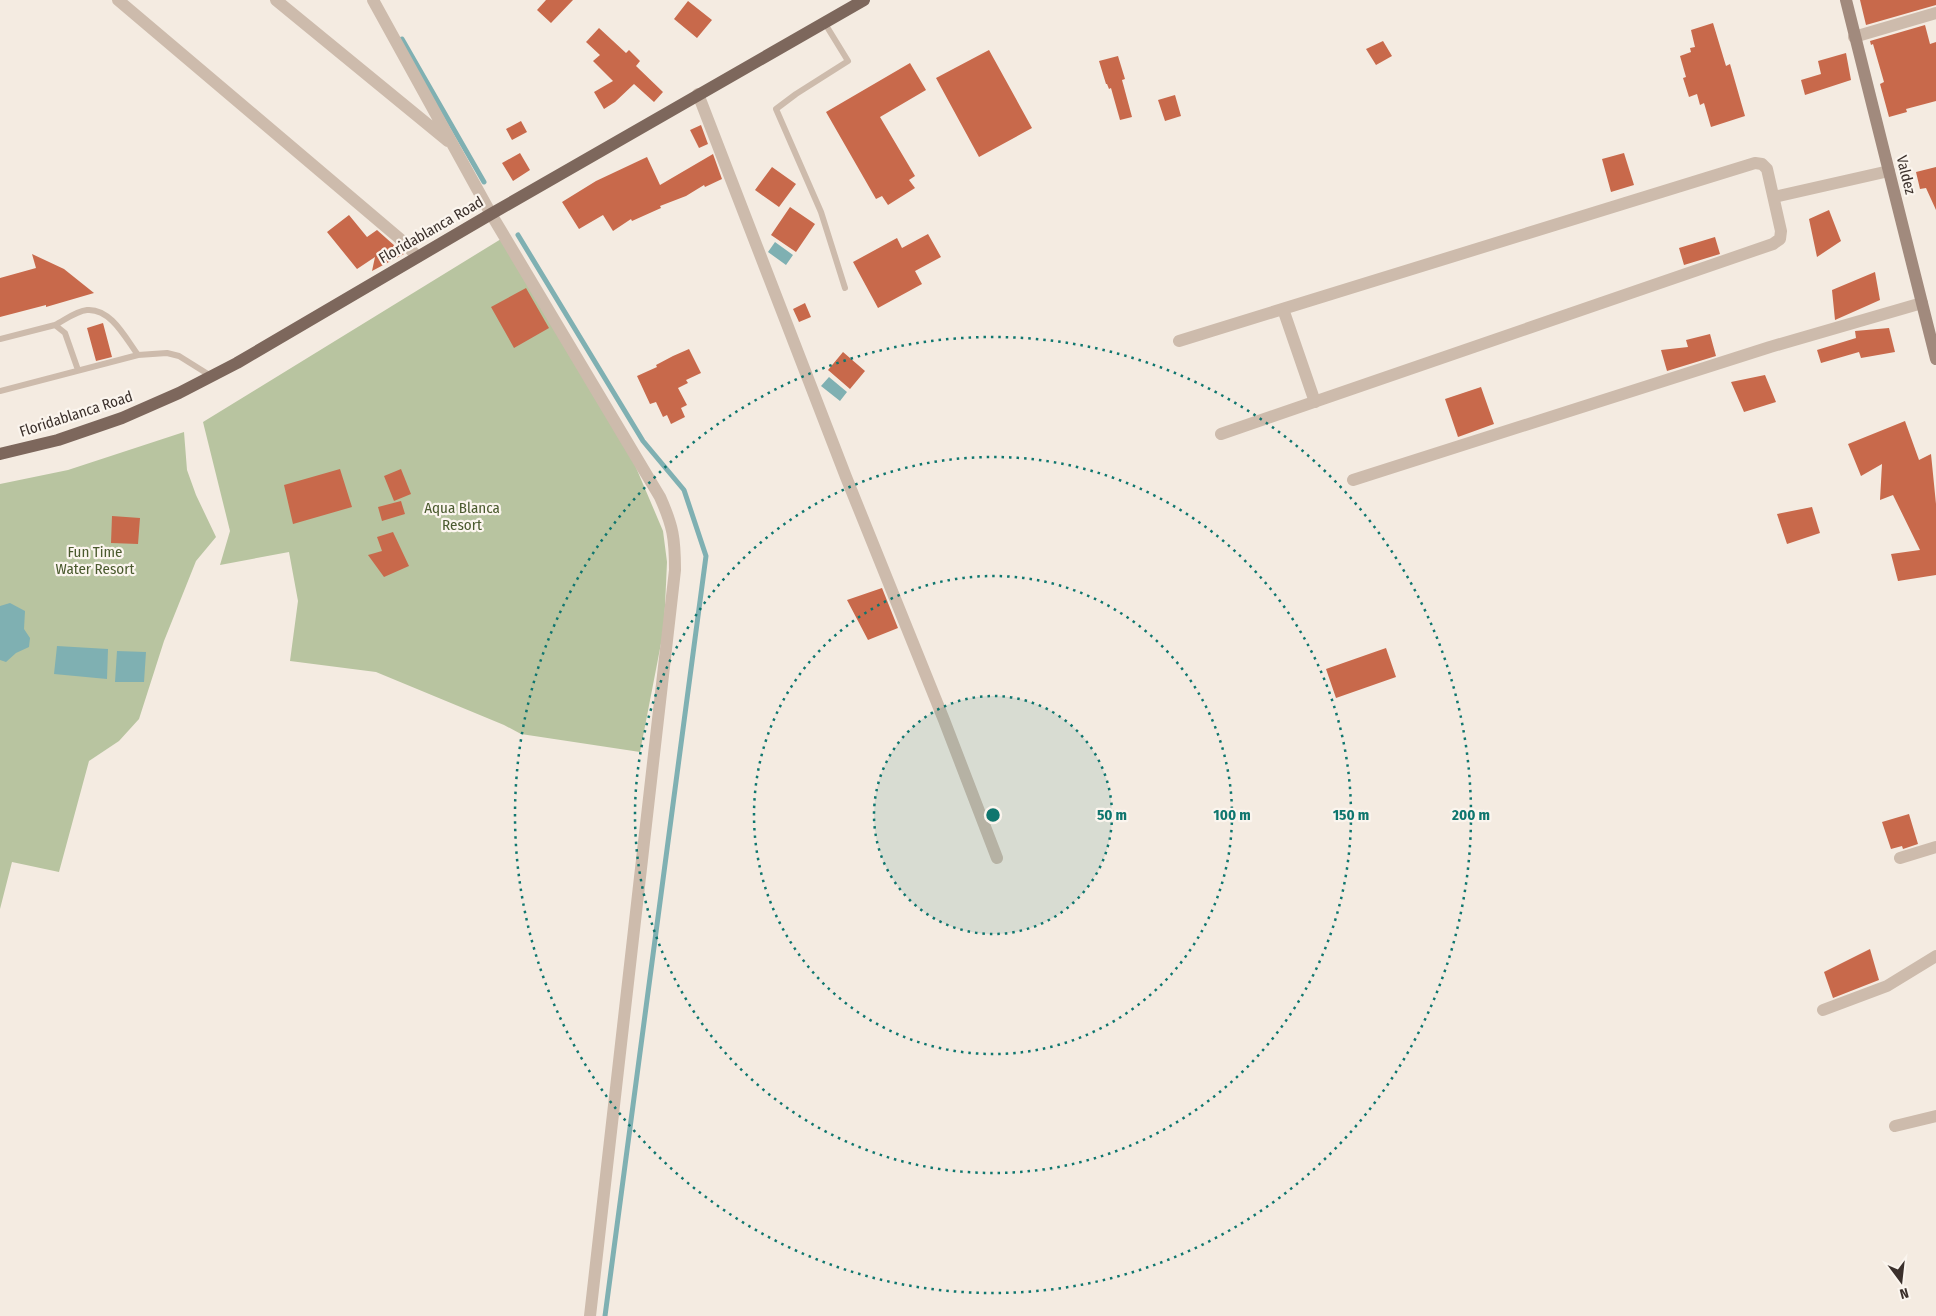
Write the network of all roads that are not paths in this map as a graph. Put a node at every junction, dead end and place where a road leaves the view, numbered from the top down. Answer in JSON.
{"nodes":[{"id":1,"x":118,"y":0,"type":"edge"},
{"id":2,"x":276,"y":0,"type":"edge"},
{"id":3,"x":373,"y":0,"type":"edge"},
{"id":4,"x":864,"y":0,"type":"edge"},
{"id":5,"x":1846,"y":0,"type":"edge"},
{"id":6,"x":1936,"y":13,"type":"edge"},
{"id":7,"x":824,"y":22,"type":"junction"},
{"id":8,"x":1854,"y":37,"type":"junction"},
{"id":9,"x":698,"y":94,"type":"junction"},
{"id":10,"x":453,"y":145,"type":"junction"},
{"id":11,"x":1889,"y":171,"type":"junction"},
{"id":12,"x":1774,"y":197,"type":"junction"},
{"id":13,"x":491,"y":214,"type":"junction"},
{"id":14,"x":417,"y":257,"type":"junction"},
{"id":15,"x":845,"y":288,"type":"dead end"},
{"id":16,"x":1922,"y":303,"type":"junction"},
{"id":17,"x":1283,"y":309,"type":"junction"},
{"id":18,"x":56,"y":325,"type":"junction"},
{"id":19,"x":0,"y":340,"type":"edge"},
{"id":20,"x":1179,"y":341,"type":"dead end"},
{"id":21,"x":138,"y":355,"type":"junction"},
{"id":22,"x":1936,"y":359,"type":"edge"},
{"id":23,"x":78,"y":370,"type":"junction"},
{"id":24,"x":212,"y":376,"type":"junction"},
{"id":25,"x":0,"y":390,"type":"edge"},
{"id":26,"x":1315,"y":402,"type":"junction"},
{"id":27,"x":1221,"y":434,"type":"dead end"},
{"id":28,"x":0,"y":454,"type":"edge"},
{"id":29,"x":1353,"y":480,"type":"dead end"},
{"id":30,"x":1936,"y":847,"type":"edge"},
{"id":31,"x":997,"y":858,"type":"dead end"},
{"id":32,"x":1900,"y":858,"type":"dead end"},
{"id":33,"x":1936,"y":956,"type":"edge"},
{"id":34,"x":1823,"y":1010,"type":"dead end"},
{"id":35,"x":1936,"y":1116,"type":"edge"},
{"id":36,"x":1895,"y":1126,"type":"dead end"},
{"id":37,"x":590,"y":1316,"type":"edge"}],
"edges":[{"from":1,"to":14,"type":"street"},
{"from":2,"to":10,"type":"street"},
{"from":3,"to":10,"type":"street"},
{"from":4,"to":7,"type":"main road","name":"Floridablanca Road"},
{"from":5,"to":8,"type":"street","name":"Valdez"},
{"from":6,"to":8,"type":"street"},
{"from":7,"to":9,"type":"main road","name":"Floridablanca Road"},
{"from":7,"to":15,"type":"lane"},
{"from":8,"to":11,"type":"street","name":"Valdez"},
{"from":9,"to":13,"type":"main road","name":"Floridablanca Road"},
{"from":9,"to":31,"type":"street"},
{"from":10,"to":13,"type":"street"},
{"from":11,"to":12,"type":"street"},
{"from":11,"to":16,"type":"street","name":"Valdez"},
{"from":12,"to":17,"type":"street"},
{"from":12,"to":26,"type":"street"},
{"from":13,"to":14,"type":"main road","name":"Floridablanca Road"},
{"from":13,"to":37,"type":"street"},
{"from":14,"to":24,"type":"main road","name":"Floridablanca Road"},
{"from":16,"to":22,"type":"street","name":"Valdez"},
{"from":16,"to":29,"type":"street"},
{"from":17,"to":20,"type":"street"},
{"from":17,"to":26,"type":"street"},
{"from":18,"to":19,"type":"lane"},
{"from":18,"to":21,"type":"lane"},
{"from":18,"to":23,"type":"lane"},
{"from":21,"to":23,"type":"lane"},
{"from":21,"to":24,"type":"lane"},
{"from":23,"to":25,"type":"lane"},
{"from":24,"to":28,"type":"main road","name":"Floridablanca Road"},
{"from":26,"to":27,"type":"street"},
{"from":30,"to":32,"type":"street"},
{"from":33,"to":34,"type":"street"},
{"from":35,"to":36,"type":"street"}]}
